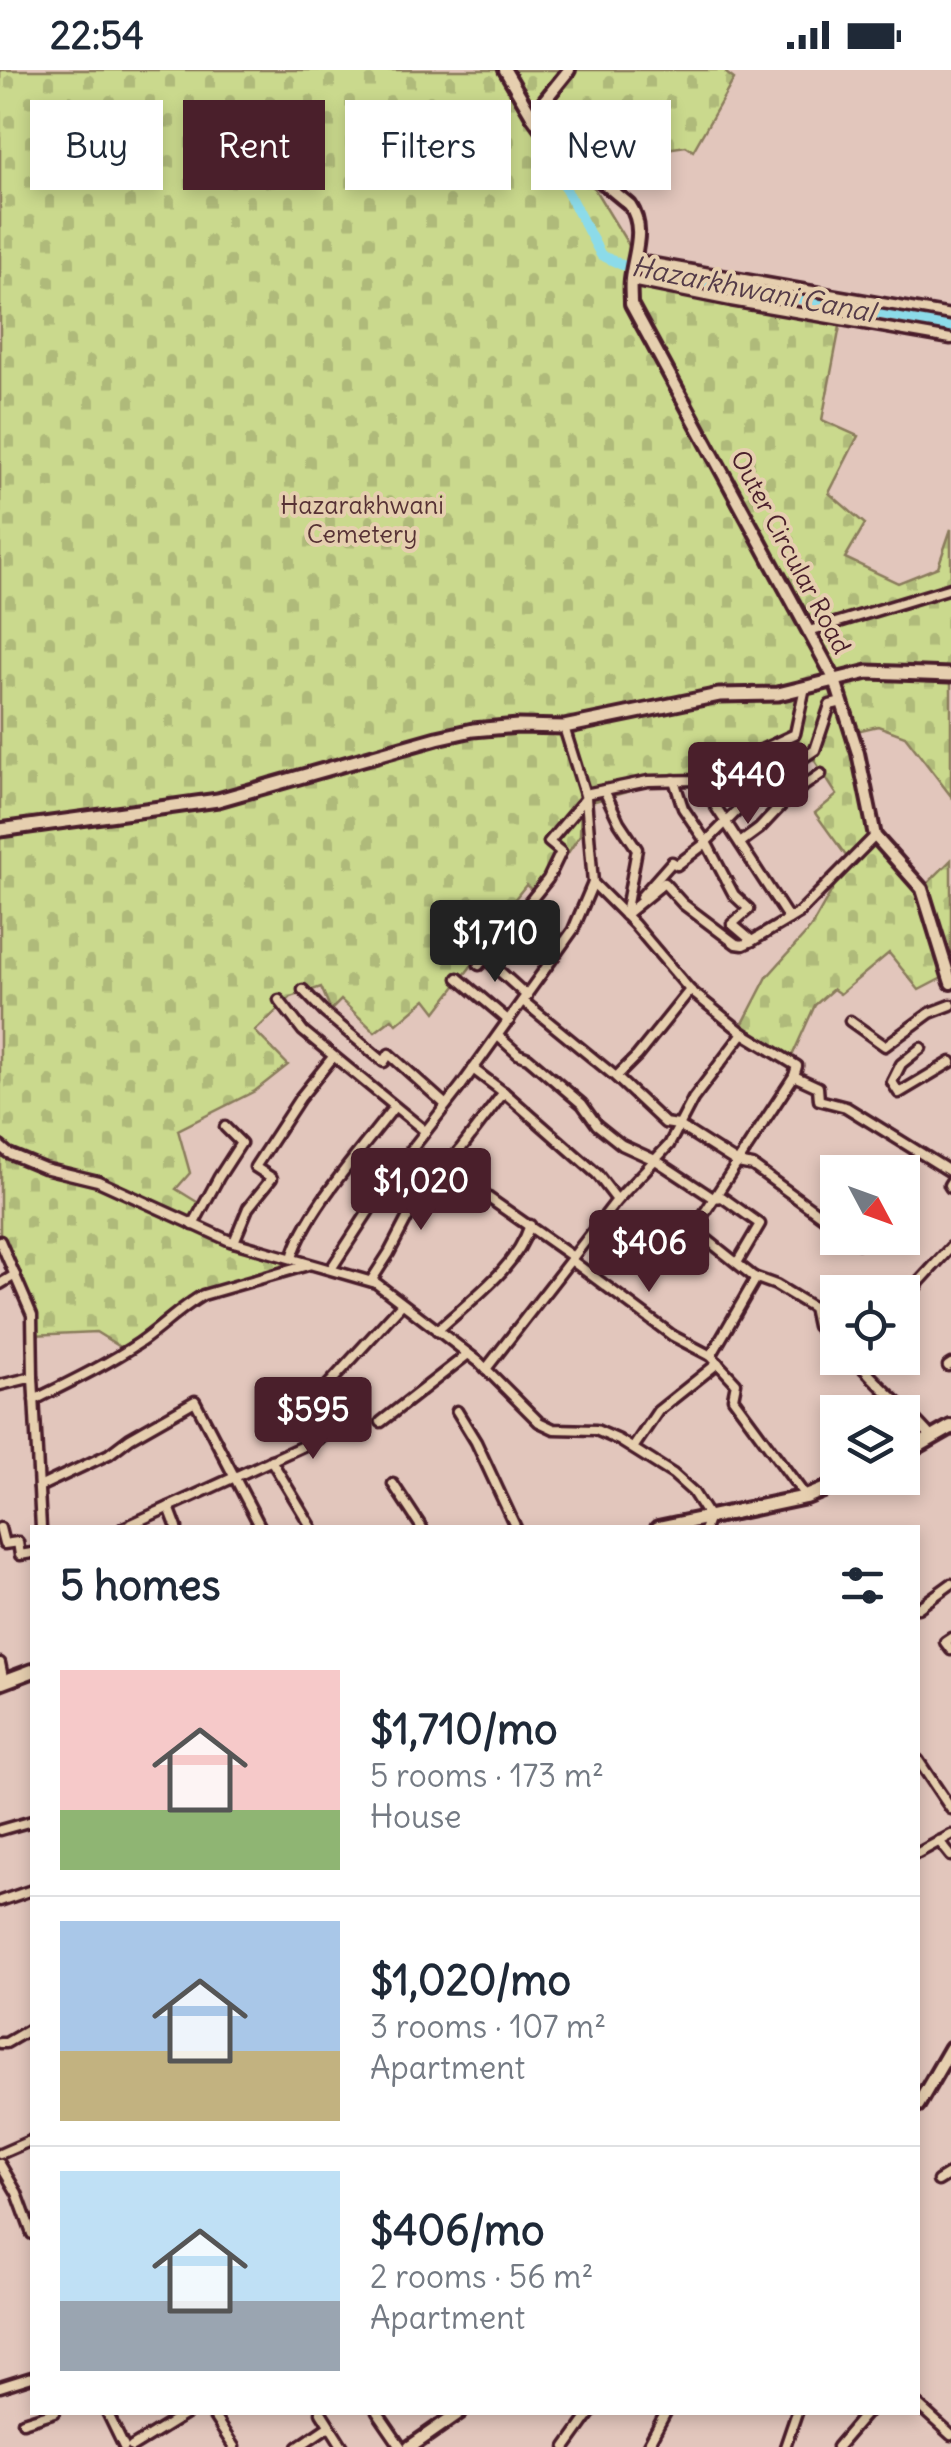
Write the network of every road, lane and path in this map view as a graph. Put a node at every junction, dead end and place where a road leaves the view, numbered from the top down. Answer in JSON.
{"nodes":[{"id":1,"x":505,"y":70,"type":"edge"},
{"id":2,"x":570,"y":70,"type":"edge"},
{"id":3,"x":545,"y":100,"type":"edge"},
{"id":4,"x":531,"y":114,"type":"edge"},
{"id":5,"x":612,"y":190,"type":"edge"},
{"id":6,"x":636,"y":260,"type":"junction"},
{"id":7,"x":631,"y":280,"type":"junction"},
{"id":8,"x":951,"y":315,"type":"edge"},
{"id":9,"x":951,"y":339,"type":"edge"},
{"id":10,"x":951,"y":588,"type":"edge"},
{"id":11,"x":810,"y":630,"type":"junction"},
{"id":12,"x":951,"y":675,"type":"edge"},
{"id":13,"x":835,"y":680,"type":"junction"},
{"id":14,"x":805,"y":687,"type":"junction"},
{"id":15,"x":842,"y":702,"type":"junction"},
{"id":16,"x":564,"y":727,"type":"junction"},
{"id":17,"x":821,"y":774,"type":"dead end"},
{"id":18,"x":701,"y":779,"type":"junction"},
{"id":19,"x":674,"y":780,"type":"junction"},
{"id":20,"x":604,"y":790,"type":"junction"},
{"id":21,"x":585,"y":796,"type":"junction"},
{"id":22,"x":726,"y":822,"type":"junction"},
{"id":23,"x":0,"y":830,"type":"edge"},
{"id":24,"x":875,"y":836,"type":"junction"},
{"id":25,"x":706,"y":842,"type":"junction"},
{"id":26,"x":740,"y":843,"type":"junction"},
{"id":27,"x":592,"y":883,"type":"junction"},
{"id":28,"x":626,"y":915,"type":"junction"},
{"id":29,"x":789,"y":919,"type":"junction"},
{"id":30,"x":752,"y":941,"type":"junction"},
{"id":31,"x":458,"y":978,"type":"dead end"},
{"id":32,"x":951,"y":983,"type":"edge"},
{"id":33,"x":303,"y":990,"type":"dead end"},
{"id":34,"x":690,"y":990,"type":"junction"},
{"id":35,"x":525,"y":999,"type":"junction"},
{"id":36,"x":278,"y":1000,"type":"dead end"},
{"id":37,"x":951,"y":1005,"type":"edge"},
{"id":38,"x":850,"y":1021,"type":"dead end"},
{"id":39,"x":508,"y":1022,"type":"junction"},
{"id":40,"x":744,"y":1033,"type":"junction"},
{"id":41,"x":498,"y":1036,"type":"junction"},
{"id":42,"x":921,"y":1048,"type":"dead end"},
{"id":43,"x":333,"y":1057,"type":"junction"},
{"id":44,"x":951,"y":1062,"type":"edge"},
{"id":45,"x":474,"y":1069,"type":"junction"},
{"id":46,"x":794,"y":1076,"type":"junction"},
{"id":47,"x":616,"y":1078,"type":"junction"},
{"id":48,"x":504,"y":1092,"type":"junction"},
{"id":49,"x":446,"y":1104,"type":"junction"},
{"id":50,"x":394,"y":1107,"type":"junction"},
{"id":51,"x":678,"y":1125,"type":"junction"},
{"id":52,"x":225,"y":1127,"type":"dead end"},
{"id":53,"x":426,"y":1132,"type":"junction"},
{"id":54,"x":0,"y":1146,"type":"edge"},
{"id":55,"x":656,"y":1160,"type":"junction"},
{"id":56,"x":738,"y":1162,"type":"junction"},
{"id":57,"x":446,"y":1168,"type":"junction"},
{"id":58,"x":951,"y":1172,"type":"edge"},
{"id":59,"x":714,"y":1198,"type":"junction"},
{"id":60,"x":617,"y":1200,"type":"junction"},
{"id":61,"x":820,"y":1215,"type":"edge"},
{"id":62,"x":192,"y":1225,"type":"junction"},
{"id":63,"x":530,"y":1225,"type":"junction"},
{"id":64,"x":0,"y":1241,"type":"edge"},
{"id":65,"x":234,"y":1242,"type":"junction"},
{"id":66,"x":951,"y":1247,"type":"edge"},
{"id":67,"x":292,"y":1258,"type":"junction"},
{"id":68,"x":572,"y":1258,"type":"junction"},
{"id":69,"x":737,"y":1263,"type":"junction"},
{"id":70,"x":313,"y":1264,"type":"junction"},
{"id":71,"x":331,"y":1269,"type":"junction"},
{"id":72,"x":15,"y":1274,"type":"junction"},
{"id":73,"x":754,"y":1277,"type":"junction"},
{"id":74,"x":371,"y":1281,"type":"junction"},
{"id":75,"x":920,"y":1282,"type":"edge"},
{"id":76,"x":0,"y":1284,"type":"edge"},
{"id":77,"x":402,"y":1304,"type":"junction"},
{"id":78,"x":813,"y":1307,"type":"junction"},
{"id":79,"x":820,"y":1311,"type":"edge"},
{"id":80,"x":820,"y":1329,"type":"edge"},
{"id":81,"x":438,"y":1331,"type":"junction"},
{"id":82,"x":468,"y":1354,"type":"junction"},
{"id":83,"x":710,"y":1356,"type":"junction"},
{"id":84,"x":718,"y":1364,"type":"junction"},
{"id":85,"x":486,"y":1369,"type":"junction"},
{"id":86,"x":870,"y":1375,"type":"edge"},
{"id":87,"x":33,"y":1377,"type":"junction"},
{"id":88,"x":0,"y":1385,"type":"edge"},
{"id":89,"x":34,"y":1400,"type":"junction"},
{"id":90,"x":458,"y":1411,"type":"dead end"},
{"id":91,"x":381,"y":1422,"type":"dead end"},
{"id":92,"x":951,"y":1427,"type":"edge"},
{"id":93,"x":932,"y":1438,"type":"junction"},
{"id":94,"x":920,"y":1445,"type":"edge"},
{"id":95,"x":633,"y":1448,"type":"junction"},
{"id":96,"x":271,"y":1460,"type":"junction"},
{"id":97,"x":236,"y":1476,"type":"junction"},
{"id":98,"x":393,"y":1484,"type":"dead end"},
{"id":99,"x":39,"y":1486,"type":"junction"},
{"id":100,"x":820,"y":1491,"type":"edge"},
{"id":101,"x":806,"y":1497,"type":"junction"},
{"id":102,"x":168,"y":1507,"type":"junction"},
{"id":103,"x":707,"y":1522,"type":"edge"},
{"id":104,"x":41,"y":1525,"type":"edge"},
{"id":105,"x":129,"y":1525,"type":"edge"},
{"id":106,"x":176,"y":1525,"type":"edge"},
{"id":107,"x":260,"y":1525,"type":"edge"},
{"id":108,"x":310,"y":1525,"type":"edge"},
{"id":109,"x":420,"y":1525,"type":"edge"},
{"id":110,"x":515,"y":1525,"type":"edge"},
{"id":111,"x":0,"y":1528,"type":"edge"},
{"id":112,"x":30,"y":1553,"type":"edge"},
{"id":113,"x":951,"y":1584,"type":"edge"},
{"id":114,"x":920,"y":1607,"type":"edge"},
{"id":115,"x":951,"y":1638,"type":"edge"},
{"id":116,"x":951,"y":1650,"type":"edge"},
{"id":117,"x":0,"y":1662,"type":"edge"},
{"id":118,"x":30,"y":1673,"type":"edge"},
{"id":119,"x":2,"y":1683,"type":"edge"},
{"id":120,"x":920,"y":1763,"type":"edge"},
{"id":121,"x":951,"y":1809,"type":"edge"},
{"id":122,"x":30,"y":1822,"type":"edge"},
{"id":123,"x":0,"y":1830,"type":"edge"},
{"id":124,"x":951,"y":1834,"type":"edge"},
{"id":125,"x":938,"y":1841,"type":"junction"},
{"id":126,"x":920,"y":1851,"type":"edge"},
{"id":127,"x":951,"y":1856,"type":"edge"},
{"id":128,"x":30,"y":1891,"type":"edge"},
{"id":129,"x":0,"y":1901,"type":"edge"},
{"id":130,"x":30,"y":2029,"type":"edge"},
{"id":131,"x":0,"y":2042,"type":"edge"},
{"id":132,"x":951,"y":2048,"type":"edge"},
{"id":133,"x":920,"y":2099,"type":"edge"},
{"id":134,"x":30,"y":2141,"type":"edge"},
{"id":135,"x":0,"y":2154,"type":"edge"},
{"id":136,"x":0,"y":2164,"type":"edge"},
{"id":137,"x":951,"y":2173,"type":"edge"},
{"id":138,"x":938,"y":2181,"type":"dead end"},
{"id":139,"x":30,"y":2229,"type":"edge"},
{"id":140,"x":30,"y":2378,"type":"edge"},
{"id":141,"x":0,"y":2387,"type":"edge"},
{"id":142,"x":920,"y":2407,"type":"edge"},
{"id":143,"x":46,"y":2415,"type":"edge"},
{"id":144,"x":108,"y":2415,"type":"edge"},
{"id":145,"x":183,"y":2415,"type":"edge"},
{"id":146,"x":213,"y":2415,"type":"edge"},
{"id":147,"x":323,"y":2415,"type":"edge"},
{"id":148,"x":379,"y":2415,"type":"edge"},
{"id":149,"x":438,"y":2415,"type":"edge"},
{"id":150,"x":456,"y":2415,"type":"edge"},
{"id":151,"x":589,"y":2415,"type":"edge"},
{"id":152,"x":664,"y":2415,"type":"edge"},
{"id":153,"x":797,"y":2415,"type":"edge"},
{"id":154,"x":864,"y":2415,"type":"edge"},
{"id":155,"x":23,"y":2422,"type":"dead end"},
{"id":156,"x":443,"y":2424,"type":"junction"},
{"id":157,"x":330,"y":2426,"type":"junction"},
{"id":158,"x":951,"y":2435,"type":"edge"},
{"id":159,"x":646,"y":2445,"type":"edge"},
{"id":160,"x":230,"y":2446,"type":"edge"},
{"id":161,"x":840,"y":2446,"type":"edge"},
{"id":162,"x":124,"y":2447,"type":"edge"},
{"id":163,"x":132,"y":2447,"type":"edge"},
{"id":164,"x":298,"y":2447,"type":"edge"},
{"id":165,"x":342,"y":2447,"type":"edge"},
{"id":166,"x":401,"y":2447,"type":"edge"},
{"id":167,"x":410,"y":2447,"type":"edge"},
{"id":168,"x":566,"y":2447,"type":"edge"},
{"id":169,"x":785,"y":2447,"type":"edge"}],
"edges":[{"from":1,"to":4,"type":"street"},
{"from":2,"to":3,"type":"street"},
{"from":5,"to":6,"type":"street"},
{"from":6,"to":7,"type":"street"},
{"from":6,"to":8,"type":"street"},
{"from":7,"to":9,"type":"street"},
{"from":7,"to":11,"type":"street","name":"Outer Circular Road"},
{"from":10,"to":11,"type":"street"},
{"from":11,"to":13,"type":"street","name":"Outer Circular Road"},
{"from":12,"to":13,"type":"main road"},
{"from":13,"to":14,"type":"main road"},
{"from":13,"to":15,"type":"street","name":"Outer Circular Road"},
{"from":14,"to":16,"type":"main road"},
{"from":14,"to":18,"type":"street"},
{"from":15,"to":22,"type":"street"},
{"from":15,"to":24,"type":"street","name":"Outer Circular Road"},
{"from":16,"to":21,"type":"street"},
{"from":16,"to":23,"type":"main road"},
{"from":17,"to":26,"type":"street"},
{"from":18,"to":19,"type":"street"},
{"from":18,"to":22,"type":"street"},
{"from":19,"to":20,"type":"street"},
{"from":19,"to":25,"type":"street"},
{"from":20,"to":21,"type":"street"},
{"from":20,"to":28,"type":"street"},
{"from":21,"to":27,"type":"street"},
{"from":21,"to":35,"type":"street"},
{"from":22,"to":25,"type":"street"},
{"from":22,"to":26,"type":"street"},
{"from":24,"to":29,"type":"street"},
{"from":24,"to":32,"type":"street","name":"Outer Circular Road"},
{"from":25,"to":28,"type":"street"},
{"from":25,"to":30,"type":"street"},
{"from":26,"to":29,"type":"street"},
{"from":27,"to":28,"type":"street"},
{"from":27,"to":35,"type":"street"},
{"from":28,"to":30,"type":"street"},
{"from":28,"to":34,"type":"street"},
{"from":29,"to":30,"type":"street"},
{"from":31,"to":39,"type":"street"},
{"from":33,"to":49,"type":"street"},
{"from":34,"to":40,"type":"street"},
{"from":34,"to":47,"type":"street"},
{"from":35,"to":39,"type":"street"},
{"from":35,"to":47,"type":"street"},
{"from":36,"to":43,"type":"street"},
{"from":37,"to":38,"type":"street"},
{"from":39,"to":41,"type":"street"},
{"from":40,"to":46,"type":"street"},
{"from":40,"to":51,"type":"street"},
{"from":41,"to":45,"type":"street"},
{"from":41,"to":55,"type":"street"},
{"from":42,"to":44,"type":"street"},
{"from":43,"to":50,"type":"street"},
{"from":43,"to":65,"type":"street"},
{"from":45,"to":48,"type":"street"},
{"from":45,"to":49,"type":"street"},
{"from":46,"to":56,"type":"street"},
{"from":46,"to":58,"type":"street"},
{"from":47,"to":51,"type":"street"},
{"from":48,"to":57,"type":"street"},
{"from":48,"to":60,"type":"street"},
{"from":49,"to":53,"type":"street"},
{"from":50,"to":53,"type":"street"},
{"from":50,"to":67,"type":"street"},
{"from":51,"to":55,"type":"street"},
{"from":51,"to":56,"type":"street"},
{"from":52,"to":62,"type":"street"},
{"from":53,"to":71,"type":"street"},
{"from":54,"to":62,"type":"street"},
{"from":55,"to":59,"type":"street"},
{"from":55,"to":60,"type":"street"},
{"from":56,"to":59,"type":"street"},
{"from":56,"to":61,"type":"street"},
{"from":57,"to":63,"type":"street"},
{"from":57,"to":74,"type":"street"},
{"from":59,"to":69,"type":"street"},
{"from":59,"to":69,"type":"street"},
{"from":60,"to":68,"type":"street"},
{"from":62,"to":65,"type":"street"},
{"from":63,"to":68,"type":"street"},
{"from":63,"to":81,"type":"street"},
{"from":64,"to":72,"type":"street"},
{"from":65,"to":67,"type":"street"},
{"from":66,"to":75,"type":"street"},
{"from":67,"to":70,"type":"street"},
{"from":68,"to":83,"type":"street"},
{"from":68,"to":85,"type":"street"},
{"from":69,"to":73,"type":"street"},
{"from":70,"to":71,"type":"street"},
{"from":70,"to":89,"type":"street"},
{"from":71,"to":74,"type":"street"},
{"from":72,"to":76,"type":"street"},
{"from":72,"to":87,"type":"street"},
{"from":73,"to":78,"type":"street"},
{"from":73,"to":83,"type":"street"},
{"from":74,"to":77,"type":"street"},
{"from":77,"to":81,"type":"street"},
{"from":77,"to":96,"type":"street"},
{"from":78,"to":79,"type":"street"},
{"from":78,"to":80,"type":"street"},
{"from":81,"to":82,"type":"street"},
{"from":82,"to":85,"type":"street"},
{"from":82,"to":91,"type":"street"},
{"from":83,"to":84,"type":"street"},
{"from":84,"to":95,"type":"street"},
{"from":84,"to":101,"type":"street"},
{"from":85,"to":95,"type":"street"},
{"from":86,"to":93,"type":"street"},
{"from":87,"to":88,"type":"street"},
{"from":87,"to":89,"type":"street"},
{"from":89,"to":99,"type":"street"},
{"from":90,"to":110,"type":"street"},
{"from":92,"to":93,"type":"main road"},
{"from":93,"to":94,"type":"main road"},
{"from":95,"to":103,"type":"street"},
{"from":96,"to":97,"type":"street"},
{"from":96,"to":108,"type":"street"},
{"from":97,"to":99,"type":"street"},
{"from":97,"to":102,"type":"street"},
{"from":97,"to":107,"type":"street"},
{"from":98,"to":109,"type":"street"},
{"from":99,"to":104,"type":"street"},
{"from":100,"to":101,"type":"main road"},
{"from":101,"to":103,"type":"main road"},
{"from":102,"to":105,"type":"street"},
{"from":102,"to":106,"type":"street"},
{"from":111,"to":112,"type":"street"},
{"from":113,"to":114,"type":"street"},
{"from":115,"to":116,"type":"street"},
{"from":117,"to":119,"type":"street"},
{"from":118,"to":119,"type":"main road"},
{"from":120,"to":121,"type":"street"},
{"from":122,"to":123,"type":"street"},
{"from":124,"to":125,"type":"street"},
{"from":125,"to":126,"type":"street"},
{"from":125,"to":127,"type":"street"},
{"from":128,"to":129,"type":"street"},
{"from":130,"to":131,"type":"street"},
{"from":132,"to":133,"type":"main road"},
{"from":134,"to":135,"type":"street"},
{"from":136,"to":139,"type":"street"},
{"from":137,"to":138,"type":"street"},
{"from":140,"to":141,"type":"street"},
{"from":142,"to":158,"type":"street"},
{"from":143,"to":155,"type":"street"},
{"from":144,"to":162,"type":"street"},
{"from":145,"to":163,"type":"street"},
{"from":146,"to":160,"type":"street"},
{"from":147,"to":157,"type":"street"},
{"from":148,"to":166,"type":"street"},
{"from":149,"to":156,"type":"street"},
{"from":150,"to":156,"type":"main road"},
{"from":151,"to":168,"type":"street"},
{"from":152,"to":159,"type":"street"},
{"from":153,"to":169,"type":"street"},
{"from":154,"to":161,"type":"street"},
{"from":156,"to":167,"type":"main road"},
{"from":157,"to":164,"type":"street"},
{"from":157,"to":165,"type":"street"}]}
